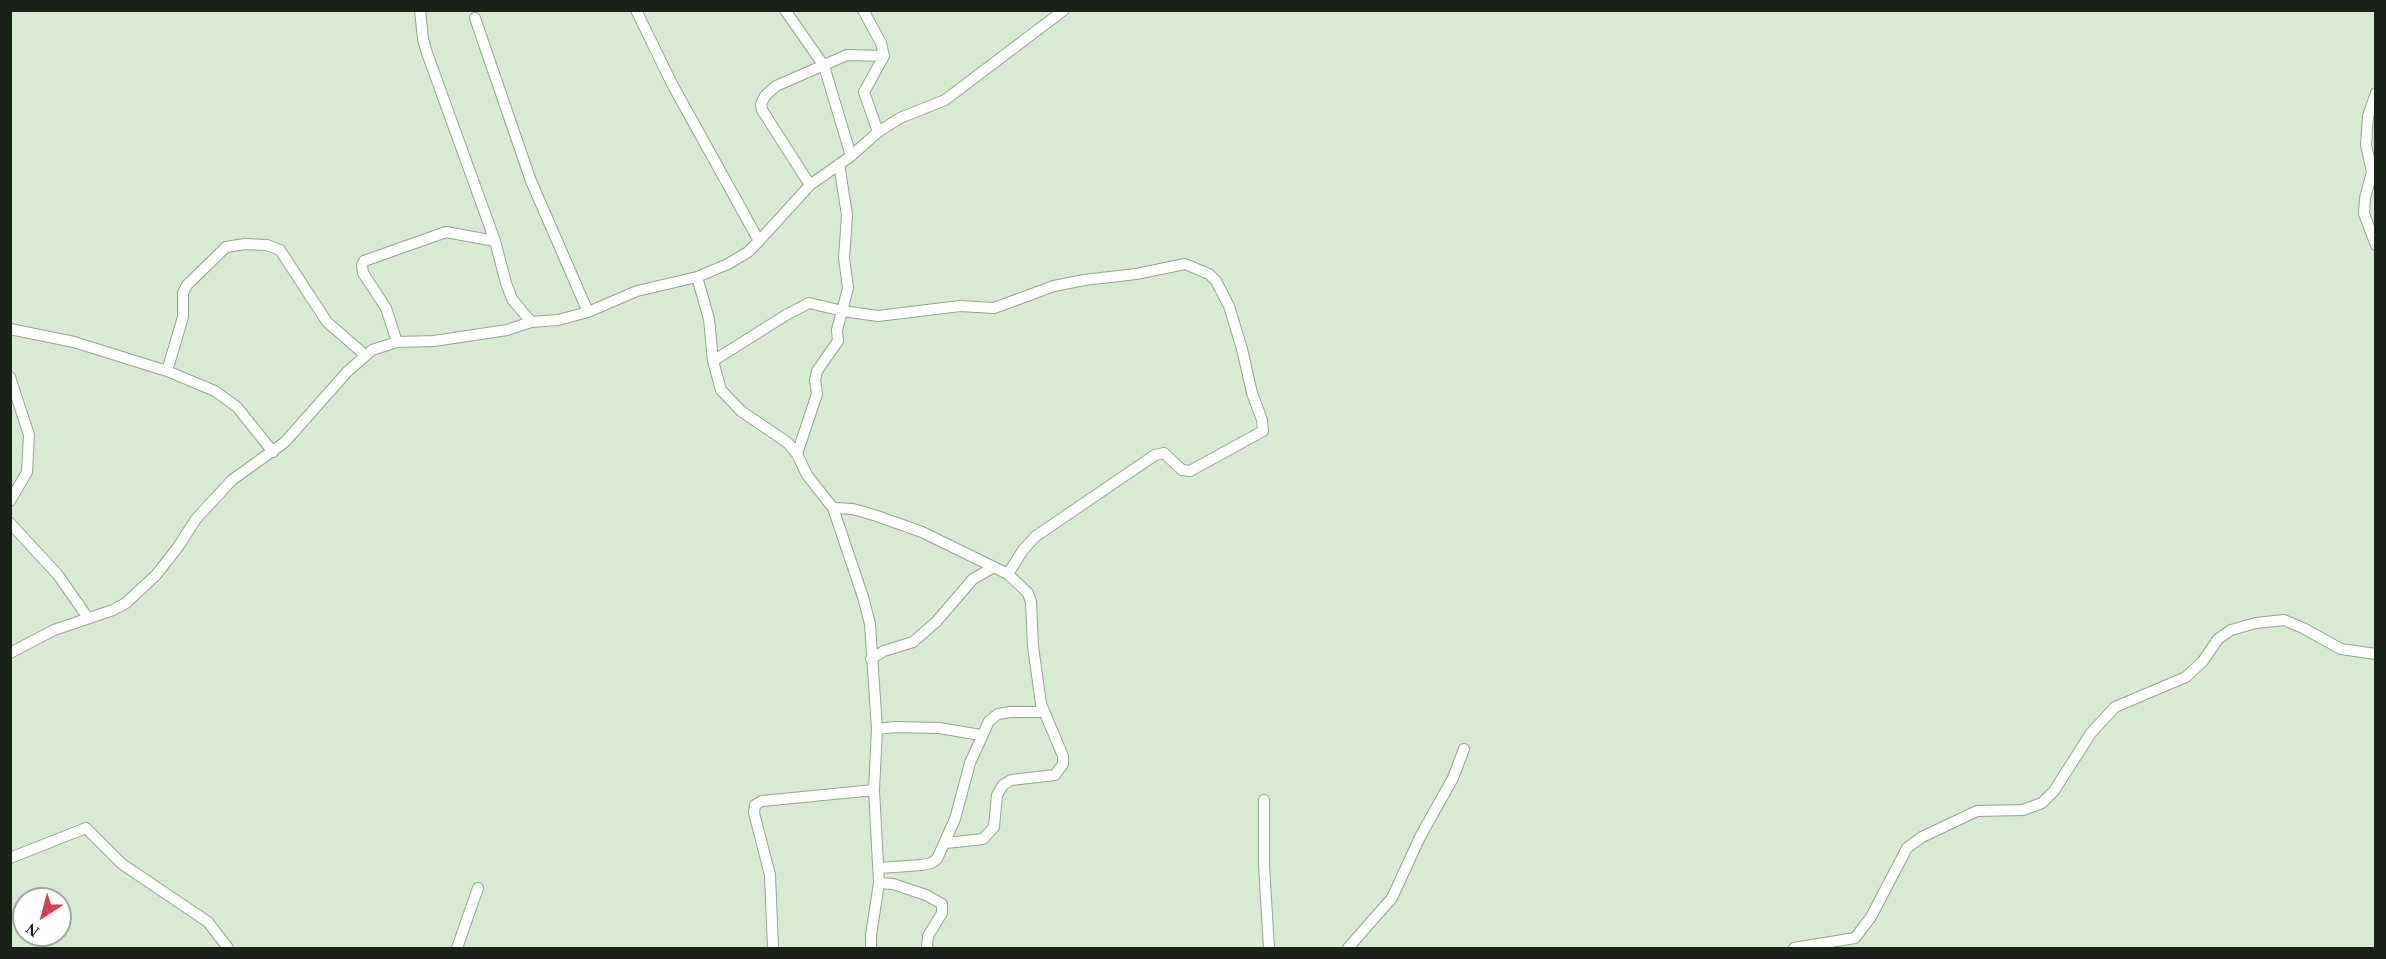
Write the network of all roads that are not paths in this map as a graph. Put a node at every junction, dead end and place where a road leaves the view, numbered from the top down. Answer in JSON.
{"nodes":[{"id":1,"x":420,"y":10,"type":"edge"},
{"id":2,"x":636,"y":10,"type":"edge"},
{"id":3,"x":785,"y":10,"type":"edge"},
{"id":4,"x":863,"y":10,"type":"edge"},
{"id":5,"x":1064,"y":10,"type":"edge"},
{"id":6,"x":475,"y":18,"type":"dead end"},
{"id":7,"x":884,"y":56,"type":"junction"},
{"id":8,"x":824,"y":66,"type":"junction"},
{"id":9,"x":2376,"y":93,"type":"edge"},
{"id":10,"x":878,"y":132,"type":"junction"},
{"id":11,"x":2371,"y":136,"type":"edge"},
{"id":12,"x":851,"y":156,"type":"junction"},
{"id":13,"x":839,"y":164,"type":"junction"},
{"id":14,"x":810,"y":185,"type":"junction"},
{"id":15,"x":495,"y":241,"type":"junction"},
{"id":16,"x":759,"y":241,"type":"junction"},
{"id":17,"x":2376,"y":245,"type":"edge"},
{"id":18,"x":697,"y":277,"type":"junction"},
{"id":19,"x":843,"y":311,"type":"junction"},
{"id":20,"x":588,"y":312,"type":"junction"},
{"id":21,"x":531,"y":322,"type":"junction"},
{"id":22,"x":11,"y":330,"type":"edge"},
{"id":23,"x":396,"y":342,"type":"junction"},
{"id":24,"x":364,"y":355,"type":"junction"},
{"id":25,"x":714,"y":361,"type":"junction"},
{"id":26,"x":166,"y":371,"type":"junction"},
{"id":27,"x":10,"y":377,"type":"edge"},
{"id":28,"x":14,"y":404,"type":"edge"},
{"id":29,"x":273,"y":452,"type":"junction"},
{"id":30,"x":797,"y":454,"type":"junction"},
{"id":31,"x":10,"y":501,"type":"edge"},
{"id":32,"x":833,"y":507,"type":"junction"},
{"id":33,"x":10,"y":523,"type":"edge"},
{"id":34,"x":994,"y":567,"type":"junction"},
{"id":35,"x":1008,"y":574,"type":"junction"},
{"id":36,"x":88,"y":618,"type":"junction"},
{"id":37,"x":10,"y":653,"type":"edge"},
{"id":38,"x":2376,"y":654,"type":"edge"},
{"id":39,"x":871,"y":659,"type":"junction"},
{"id":40,"x":1044,"y":712,"type":"junction"},
{"id":41,"x":877,"y":729,"type":"junction"},
{"id":42,"x":981,"y":735,"type":"junction"},
{"id":43,"x":1464,"y":749,"type":"dead end"},
{"id":44,"x":874,"y":790,"type":"junction"},
{"id":45,"x":1264,"y":800,"type":"dead end"},
{"id":46,"x":945,"y":843,"type":"junction"},
{"id":47,"x":10,"y":858,"type":"edge"},
{"id":48,"x":879,"y":868,"type":"junction"},
{"id":49,"x":879,"y":883,"type":"junction"},
{"id":50,"x":478,"y":888,"type":"dead end"},
{"id":51,"x":228,"y":948,"type":"edge"},
{"id":52,"x":458,"y":948,"type":"edge"},
{"id":53,"x":773,"y":948,"type":"edge"},
{"id":54,"x":871,"y":948,"type":"edge"},
{"id":55,"x":927,"y":948,"type":"edge"},
{"id":56,"x":1269,"y":948,"type":"edge"},
{"id":57,"x":1348,"y":948,"type":"edge"},
{"id":58,"x":1794,"y":948,"type":"edge"}],
"edges":[{"from":1,"to":15,"type":"street"},
{"from":2,"to":16,"type":"street"},
{"from":3,"to":8,"type":"street"},
{"from":4,"to":7,"type":"street"},
{"from":5,"to":10,"type":"street"},
{"from":6,"to":20,"type":"street"},
{"from":7,"to":8,"type":"street"},
{"from":7,"to":10,"type":"street"},
{"from":8,"to":12,"type":"street"},
{"from":8,"to":14,"type":"street"},
{"from":9,"to":11,"type":"street"},
{"from":10,"to":12,"type":"street"},
{"from":11,"to":17,"type":"street"},
{"from":12,"to":13,"type":"street"},
{"from":13,"to":14,"type":"street"},
{"from":13,"to":19,"type":"street"},
{"from":14,"to":16,"type":"street"},
{"from":15,"to":21,"type":"street"},
{"from":15,"to":23,"type":"street"},
{"from":16,"to":18,"type":"street"},
{"from":18,"to":20,"type":"street"},
{"from":18,"to":25,"type":"street"},
{"from":19,"to":25,"type":"street"},
{"from":19,"to":30,"type":"street"},
{"from":19,"to":35,"type":"street"},
{"from":20,"to":21,"type":"street"},
{"from":21,"to":23,"type":"street"},
{"from":22,"to":26,"type":"street"},
{"from":23,"to":24,"type":"street"},
{"from":24,"to":26,"type":"street"},
{"from":24,"to":29,"type":"street"},
{"from":25,"to":30,"type":"street"},
{"from":26,"to":29,"type":"street"},
{"from":27,"to":28,"type":"street"},
{"from":28,"to":31,"type":"street"},
{"from":29,"to":36,"type":"street"},
{"from":30,"to":32,"type":"street"},
{"from":32,"to":34,"type":"street"},
{"from":32,"to":39,"type":"street"},
{"from":33,"to":36,"type":"street"},
{"from":34,"to":35,"type":"street"},
{"from":34,"to":39,"type":"street"},
{"from":35,"to":40,"type":"street"},
{"from":36,"to":37,"type":"street"},
{"from":38,"to":58,"type":"street"},
{"from":39,"to":41,"type":"street"},
{"from":40,"to":42,"type":"street"},
{"from":40,"to":46,"type":"street"},
{"from":41,"to":42,"type":"street"},
{"from":41,"to":44,"type":"street"},
{"from":42,"to":46,"type":"street"},
{"from":43,"to":57,"type":"street"},
{"from":44,"to":48,"type":"street"},
{"from":44,"to":53,"type":"street"},
{"from":45,"to":56,"type":"street"},
{"from":46,"to":48,"type":"street"},
{"from":47,"to":51,"type":"street"},
{"from":48,"to":49,"type":"street"},
{"from":49,"to":54,"type":"street"},
{"from":49,"to":55,"type":"street"},
{"from":50,"to":52,"type":"street"}]}
